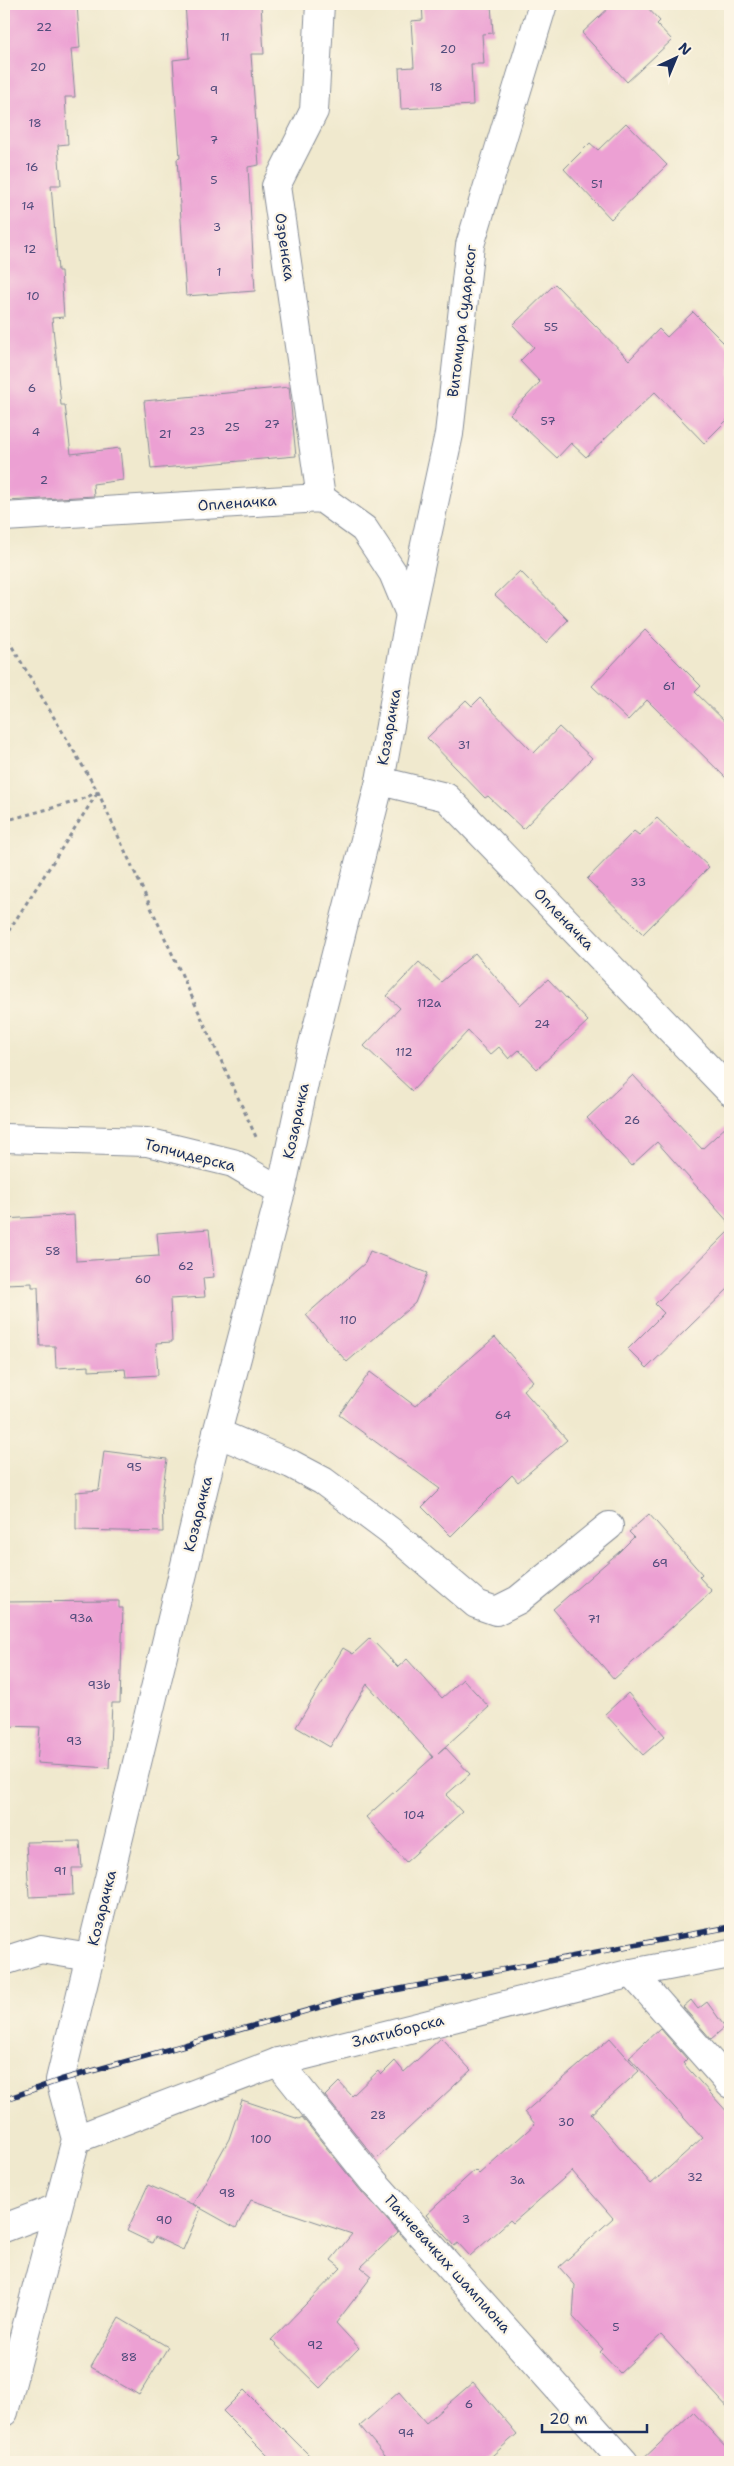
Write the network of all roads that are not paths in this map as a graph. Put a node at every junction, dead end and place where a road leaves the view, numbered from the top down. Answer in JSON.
{"nodes":[{"id":1,"x":320,"y":4,"type":"edge"},
{"id":2,"x":543,"y":4,"type":"edge"},
{"id":3,"x":320,"y":498,"type":"junction"},
{"id":4,"x":4,"y":517,"type":"edge"},
{"id":5,"x":410,"y":614,"type":"junction"},
{"id":6,"x":380,"y":781,"type":"junction"},
{"id":7,"x":730,"y":1091,"type":"edge"},
{"id":8,"x":4,"y":1138,"type":"edge"},
{"id":9,"x":281,"y":1191,"type":"junction"},
{"id":10,"x":218,"y":1434,"type":"junction"},
{"id":11,"x":609,"y":1526,"type":"dead end"},
{"id":12,"x":730,"y":1954,"type":"edge"},
{"id":13,"x":90,"y":1957,"type":"junction"},
{"id":14,"x":4,"y":1961,"type":"edge"},
{"id":15,"x":632,"y":1973,"type":"junction"},
{"id":16,"x":278,"y":2062,"type":"junction"},
{"id":17,"x":730,"y":2084,"type":"edge"},
{"id":18,"x":76,"y":2139,"type":"junction"},
{"id":19,"x":57,"y":2208,"type":"junction"},
{"id":20,"x":4,"y":2228,"type":"edge"},
{"id":21,"x":4,"y":2412,"type":"edge"},
{"id":22,"x":624,"y":2462,"type":"edge"}],
"edges":[{"from":1,"to":3,"type":"street","name":"Озренска"},
{"from":2,"to":5,"type":"street","name":"Витомира Сударског"},
{"from":3,"to":4,"type":"street","name":"Опленачка"},
{"from":3,"to":5,"type":"street"},
{"from":5,"to":6,"type":"street","name":"Козарачка"},
{"from":6,"to":7,"type":"street","name":"Опленачка"},
{"from":6,"to":9,"type":"street","name":"Козарачка"},
{"from":8,"to":9,"type":"street","name":"Топчидерска"},
{"from":9,"to":10,"type":"street","name":"Козарачка"},
{"from":10,"to":11,"type":"street"},
{"from":10,"to":13,"type":"street","name":"Козарачка"},
{"from":12,"to":15,"type":"street","name":"Златиборска"},
{"from":13,"to":14,"type":"street"},
{"from":13,"to":18,"type":"street","name":"Козарачка"},
{"from":15,"to":16,"type":"street","name":"Златиборска"},
{"from":15,"to":17,"type":"street"},
{"from":16,"to":18,"type":"street","name":"Златиборска"},
{"from":16,"to":22,"type":"street","name":"Панчевачких шампиона"},
{"from":18,"to":19,"type":"street"},
{"from":19,"to":20,"type":"street"},
{"from":19,"to":21,"type":"street"}]}
